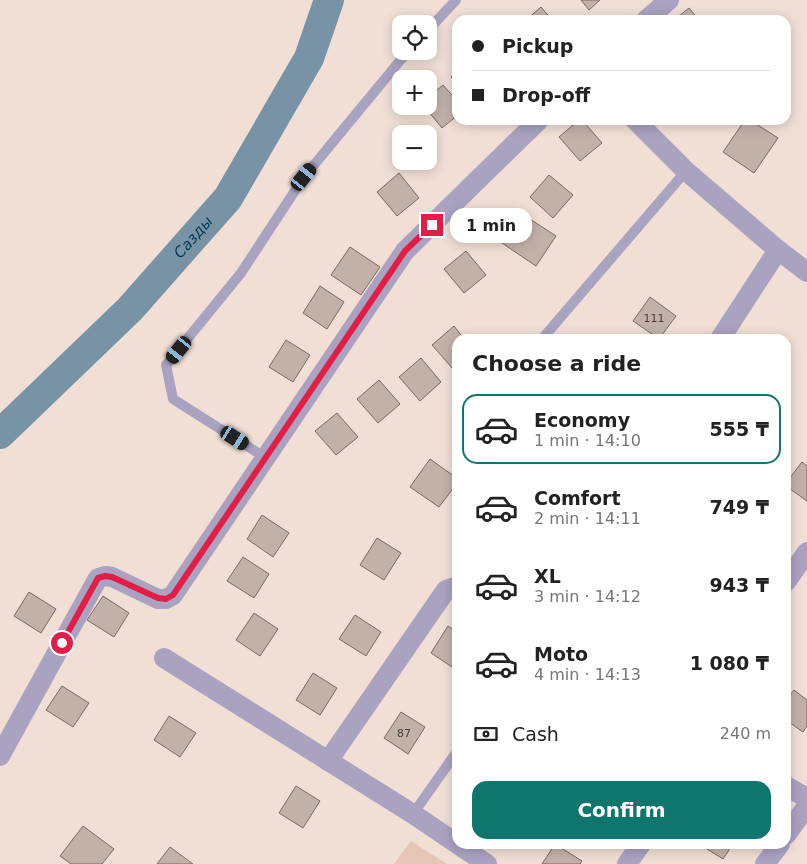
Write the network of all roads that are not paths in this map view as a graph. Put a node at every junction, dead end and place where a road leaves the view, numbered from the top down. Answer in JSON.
{"nodes":[{"id":1,"x":456,"y":0,"type":"edge"},
{"id":2,"x":669,"y":0,"type":"edge"},
{"id":3,"x":652,"y":15,"type":"edge"},
{"id":4,"x":437,"y":20,"type":"edge"},
{"id":5,"x":401,"y":60,"type":"edge"},
{"id":6,"x":534,"y":125,"type":"edge"},
{"id":7,"x":640,"y":125,"type":"edge"},
{"id":8,"x":686,"y":172,"type":"junction"},
{"id":9,"x":778,"y":250,"type":"junction"},
{"id":10,"x":807,"y":272,"type":"edge"},
{"id":11,"x":546,"y":334,"type":"edge"},
{"id":12,"x":723,"y":334,"type":"edge"},
{"id":13,"x":266,"y":458,"type":"junction"},
{"id":14,"x":807,"y":552,"type":"edge"},
{"id":15,"x":791,"y":575,"type":"edge"},
{"id":16,"x":452,"y":588,"type":"edge"},
{"id":17,"x":164,"y":658,"type":"dead end"},
{"id":18,"x":0,"y":756,"type":"edge"},
{"id":19,"x":452,"y":759,"type":"edge"},
{"id":20,"x":328,"y":760,"type":"junction"},
{"id":21,"x":791,"y":789,"type":"edge"},
{"id":22,"x":807,"y":798,"type":"edge"},
{"id":23,"x":807,"y":806,"type":"edge"},
{"id":24,"x":413,"y":814,"type":"junction"},
{"id":25,"x":791,"y":828,"type":"edge"},
{"id":26,"x":452,"y":840,"type":"edge"},
{"id":27,"x":465,"y":849,"type":"edge"},
{"id":28,"x":637,"y":849,"type":"edge"},
{"id":29,"x":776,"y":849,"type":"edge"},
{"id":30,"x":487,"y":864,"type":"edge"},
{"id":31,"x":627,"y":864,"type":"edge"},
{"id":32,"x":765,"y":864,"type":"edge"}],
"edges":[{"from":1,"to":4,"type":"lane"},
{"from":2,"to":3,"type":"street"},
{"from":5,"to":13,"type":"lane"},
{"from":6,"to":13,"type":"street"},
{"from":7,"to":8,"type":"street"},
{"from":8,"to":9,"type":"street"},
{"from":8,"to":11,"type":"lane"},
{"from":9,"to":10,"type":"street"},
{"from":9,"to":12,"type":"street"},
{"from":13,"to":18,"type":"street"},
{"from":14,"to":15,"type":"street"},
{"from":16,"to":20,"type":"street"},
{"from":17,"to":20,"type":"street"},
{"from":19,"to":24,"type":"lane"},
{"from":20,"to":24,"type":"street"},
{"from":21,"to":22,"type":"street"},
{"from":23,"to":25,"type":"street"},
{"from":24,"to":26,"type":"street"},
{"from":27,"to":30,"type":"street"},
{"from":28,"to":31,"type":"street"},
{"from":29,"to":32,"type":"street"}]}
